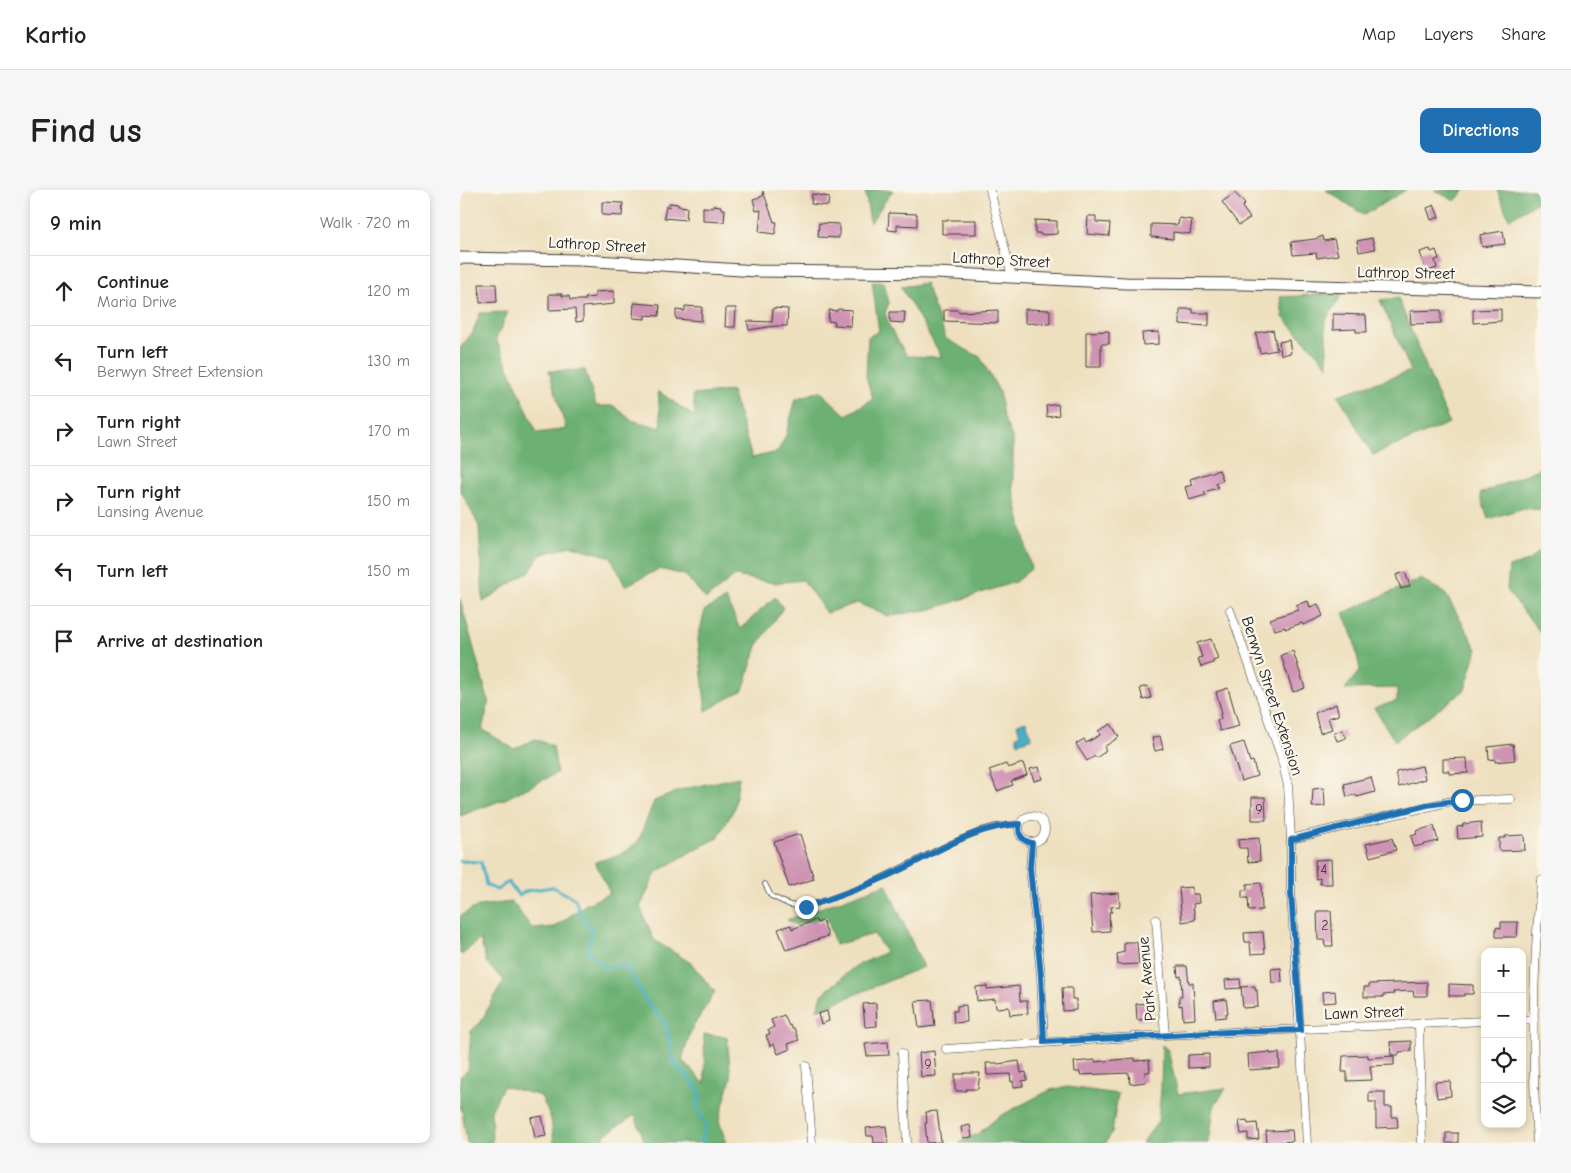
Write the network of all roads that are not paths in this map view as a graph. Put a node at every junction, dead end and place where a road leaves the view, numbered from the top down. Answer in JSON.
{"nodes":[{"id":1,"x":990,"y":190,"type":"edge"},
{"id":2,"x":460,"y":258,"type":"edge"},
{"id":3,"x":1012,"y":277,"type":"junction"},
{"id":4,"x":1541,"y":292,"type":"edge"},
{"id":5,"x":1230,"y":610,"type":"dead end"},
{"id":6,"x":1511,"y":799,"type":"dead end"},
{"id":7,"x":1020,"y":824,"type":"junction"},
{"id":8,"x":1291,"y":840,"type":"junction"},
{"id":9,"x":1032,"y":843,"type":"junction"},
{"id":10,"x":1541,"y":880,"type":"edge"},
{"id":11,"x":765,"y":884,"type":"dead end"},
{"id":12,"x":1156,"y":920,"type":"dead end"},
{"id":13,"x":1538,"y":953,"type":"edge"},
{"id":14,"x":1534,"y":1019,"type":"junction"},
{"id":15,"x":1526,"y":1020,"type":"edge"},
{"id":16,"x":1481,"y":1021,"type":"edge"},
{"id":17,"x":1419,"y":1025,"type":"junction"},
{"id":18,"x":1301,"y":1030,"type":"junction"},
{"id":19,"x":1165,"y":1035,"type":"junction"},
{"id":20,"x":1044,"y":1042,"type":"junction"},
{"id":21,"x":946,"y":1049,"type":"dead end"},
{"id":22,"x":902,"y":1053,"type":"dead end"},
{"id":23,"x":806,"y":1066,"type":"dead end"},
{"id":24,"x":812,"y":1143,"type":"edge"},
{"id":25,"x":907,"y":1143,"type":"edge"},
{"id":26,"x":1307,"y":1143,"type":"edge"},
{"id":27,"x":1422,"y":1143,"type":"edge"},
{"id":28,"x":1537,"y":1143,"type":"edge"}],
"edges":[{"from":1,"to":3,"type":"street"},
{"from":2,"to":3,"type":"street","name":"Lathrop Street"},
{"from":3,"to":4,"type":"street","name":"Lathrop Street"},
{"from":5,"to":8,"type":"street","name":"Berwyn Street Extension"},
{"from":6,"to":8,"type":"street"},
{"from":7,"to":9,"type":"street"},
{"from":7,"to":9,"type":"street"},
{"from":7,"to":11,"type":"lane"},
{"from":8,"to":18,"type":"street","name":"Berwyn Street Extension"},
{"from":9,"to":20,"type":"street"},
{"from":10,"to":13,"type":"street"},
{"from":12,"to":19,"type":"street","name":"Park Avenue"},
{"from":13,"to":14,"type":"street"},
{"from":14,"to":15,"type":"street"},
{"from":14,"to":28,"type":"street"},
{"from":16,"to":17,"type":"street","name":"Lawn Street"},
{"from":17,"to":18,"type":"street","name":"Lawn Street"},
{"from":17,"to":27,"type":"street"},
{"from":18,"to":19,"type":"street","name":"Lawn Street"},
{"from":18,"to":26,"type":"street","name":"Berwyn Street Extension"},
{"from":19,"to":20,"type":"street","name":"Lawn Street"},
{"from":20,"to":21,"type":"street","name":"Lawn Street"},
{"from":22,"to":25,"type":"street"},
{"from":23,"to":24,"type":"street"}]}
